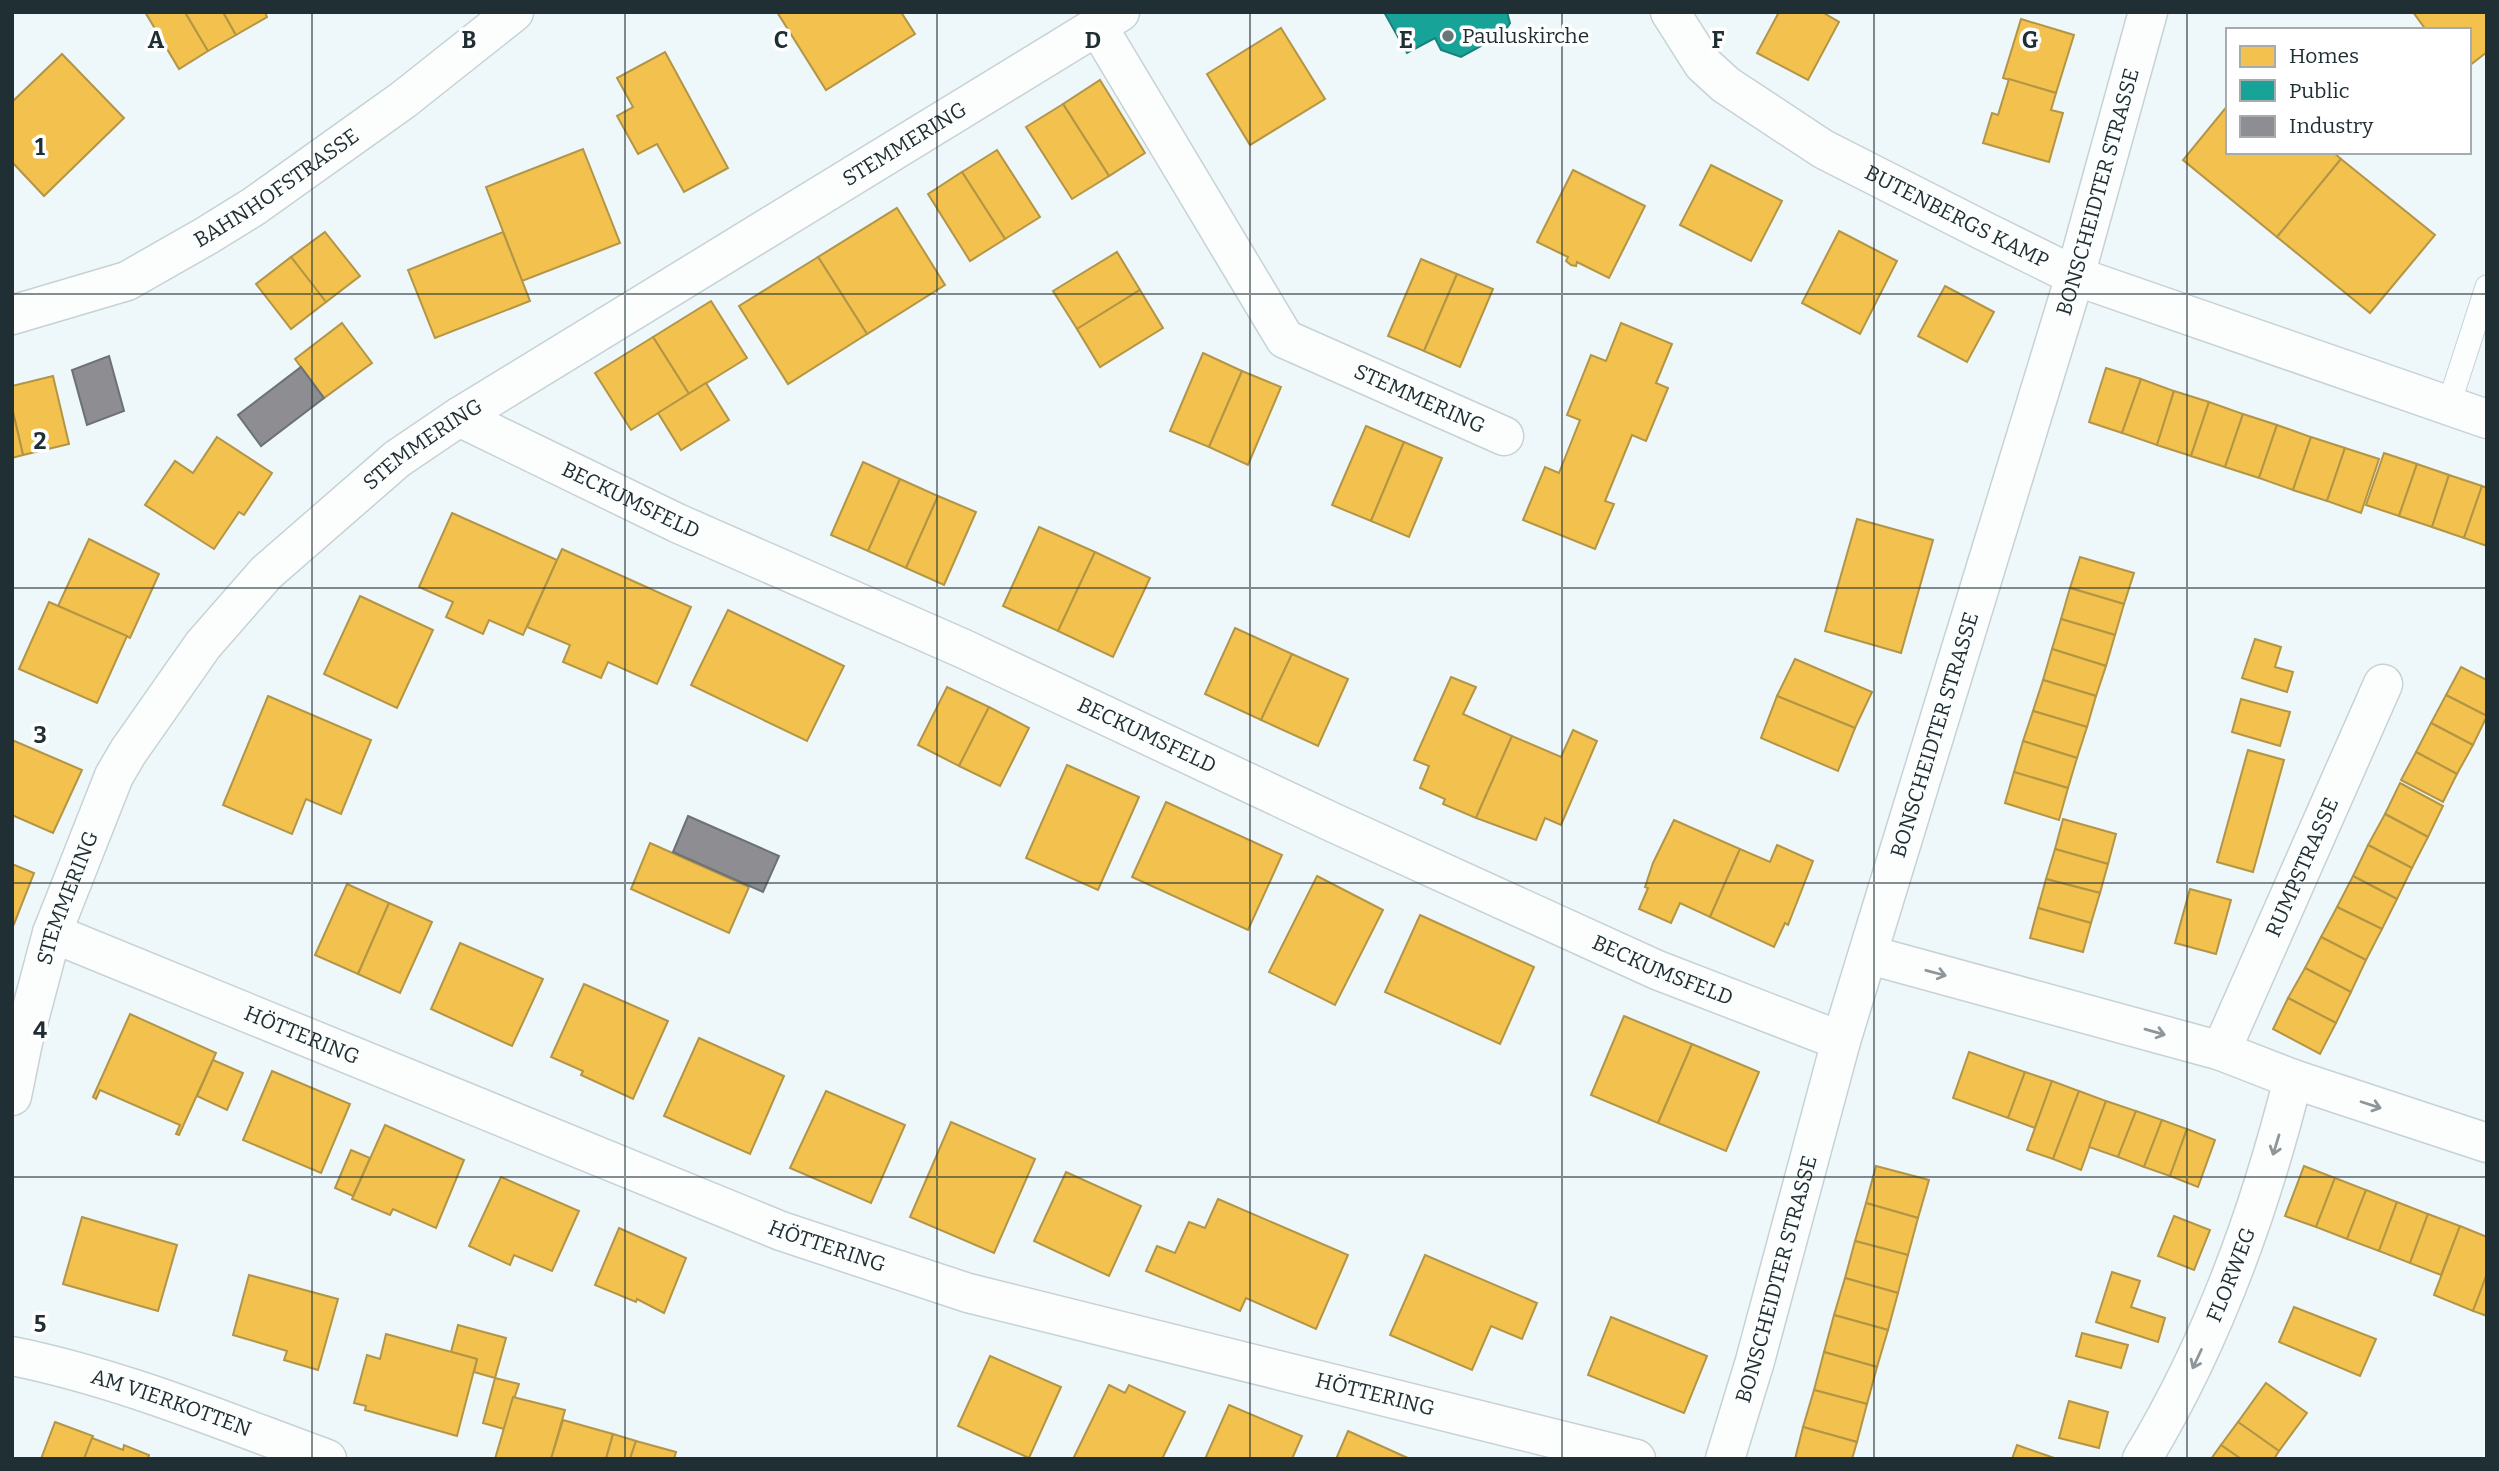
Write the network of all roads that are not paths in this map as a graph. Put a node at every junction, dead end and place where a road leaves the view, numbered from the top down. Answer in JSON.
{"nodes":[{"id":1,"x":514,"y":12,"type":"edge"},
{"id":2,"x":1670,"y":12,"type":"edge"},
{"id":3,"x":2148,"y":12,"type":"edge"},
{"id":4,"x":1109,"y":20,"type":"edge"},
{"id":5,"x":2075,"y":276,"type":"junction"},
{"id":6,"x":2486,"y":291,"type":"edge"},
{"id":7,"x":12,"y":315,"type":"edge"},
{"id":8,"x":2448,"y":407,"type":"junction"},
{"id":9,"x":459,"y":416,"type":"junction"},
{"id":10,"x":2487,"y":419,"type":"edge"},
{"id":11,"x":1504,"y":436,"type":"dead end"},
{"id":12,"x":2383,"y":684,"type":"dead end"},
{"id":13,"x":52,"y":933,"type":"junction"},
{"id":14,"x":1870,"y":955,"type":"junction"},
{"id":15,"x":1841,"y":1041,"type":"junction"},
{"id":16,"x":2221,"y":1051,"type":"junction"},
{"id":17,"x":2293,"y":1079,"type":"junction"},
{"id":18,"x":12,"y":1096,"type":"edge"},
{"id":19,"x":2487,"y":1143,"type":"edge"},
{"id":20,"x":12,"y":1356,"type":"edge"},
{"id":21,"x":327,"y":1459,"type":"edge"},
{"id":22,"x":1636,"y":1459,"type":"edge"},
{"id":23,"x":1725,"y":1459,"type":"edge"},
{"id":24,"x":2142,"y":1459,"type":"edge"}],
"edges":[{"from":1,"to":7,"type":"street","name":"BAHNHOFSTRASSE"},
{"from":2,"to":5,"type":"street","name":"BUTENBERGS KAMP"},
{"from":3,"to":5,"type":"street","name":"BONSCHEIDTER STRASSE"},
{"from":4,"to":9,"type":"street","name":"STEMMERING"},
{"from":4,"to":11,"type":"street","name":"STEMMERING"},
{"from":5,"to":8,"type":"street","name":"BUTENBERGS KAMP"},
{"from":5,"to":14,"type":"street","name":"BONSCHEIDTER STRASSE"},
{"from":6,"to":8,"type":"lane"},
{"from":8,"to":10,"type":"street","name":"BUTENBERGS KAMP"},
{"from":9,"to":13,"type":"street","name":"STEMMERING"},
{"from":9,"to":15,"type":"street","name":"BECKUMSFELD"},
{"from":12,"to":16,"type":"street","name":"RUMPSTRASSE"},
{"from":13,"to":18,"type":"street","name":"STEMMERING"},
{"from":13,"to":22,"type":"street","name":"HÖTTERING"},
{"from":14,"to":15,"type":"street","name":"BONSCHEIDTER STRASSE"},
{"from":14,"to":16,"type":"street","one_way":true},
{"from":15,"to":23,"type":"street","name":"BONSCHEIDTER STRASSE"},
{"from":16,"to":17,"type":"street"},
{"from":17,"to":19,"type":"street","one_way":true},
{"from":17,"to":24,"type":"street","name":"FLORWEG","one_way":true},
{"from":20,"to":21,"type":"street","name":"AM VIERKOTTEN"}]}
